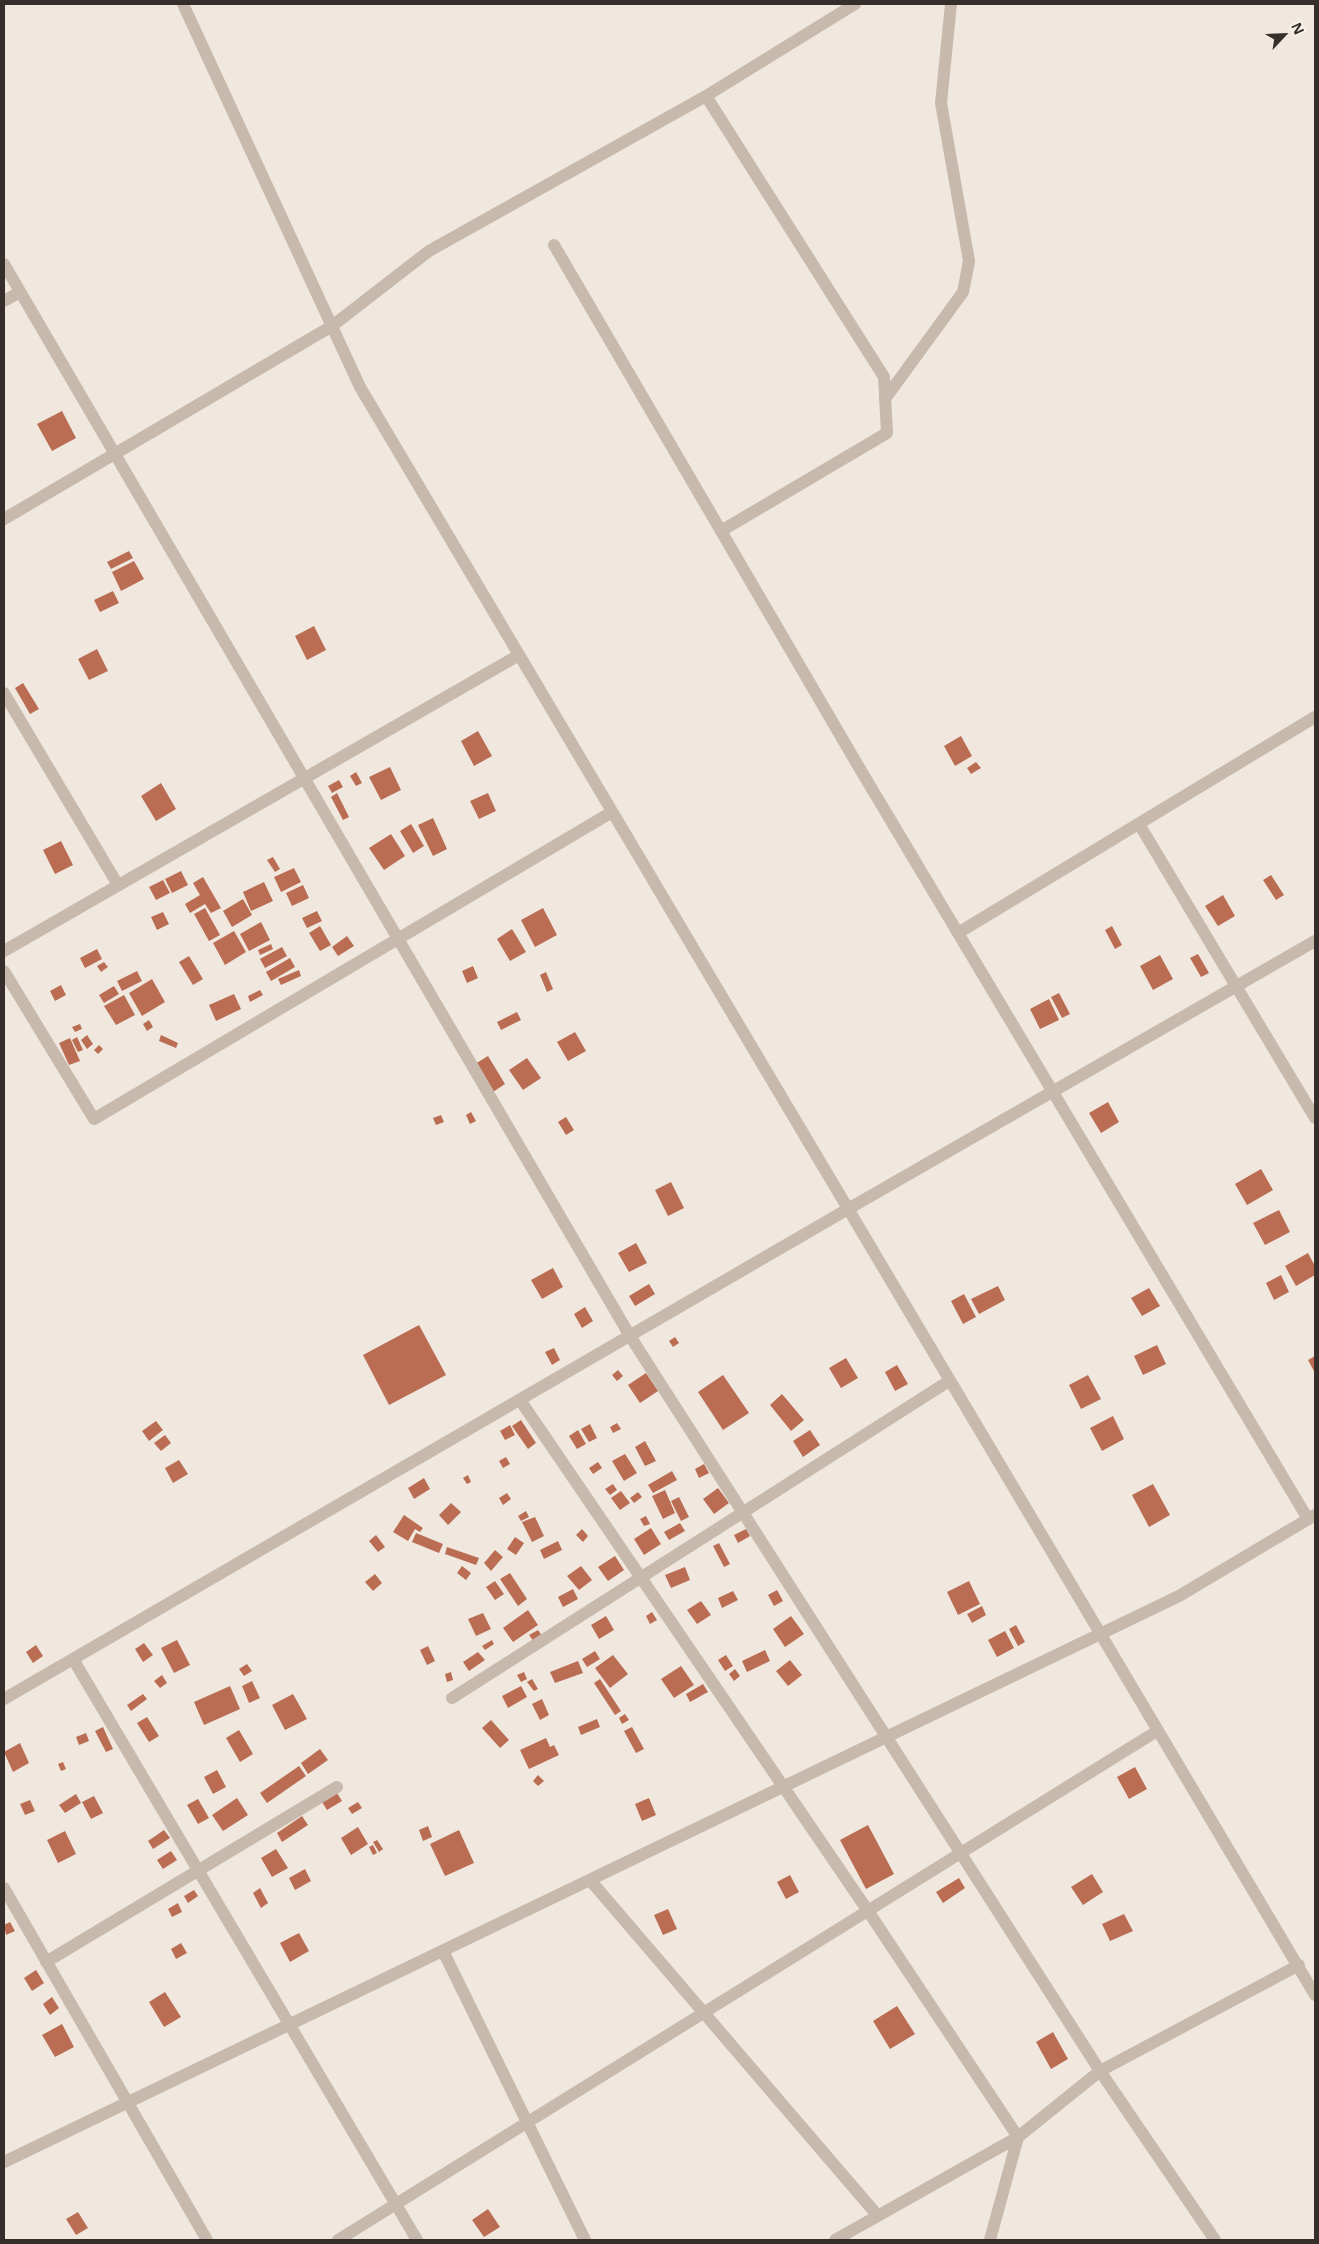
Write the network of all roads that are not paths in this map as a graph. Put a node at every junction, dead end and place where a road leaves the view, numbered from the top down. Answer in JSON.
{"nodes":[{"id":1,"x":182,"y":4,"type":"edge"},
{"id":2,"x":856,"y":4,"type":"edge"},
{"id":3,"x":951,"y":4,"type":"edge"},
{"id":4,"x":706,"y":96,"type":"junction"},
{"id":5,"x":554,"y":245,"type":"dead end"},
{"id":6,"x":4,"y":264,"type":"edge"},
{"id":7,"x":20,"y":292,"type":"junction"},
{"id":8,"x":4,"y":301,"type":"edge"},
{"id":9,"x":332,"y":326,"type":"junction"},
{"id":10,"x":885,"y":399,"type":"junction"},
{"id":11,"x":114,"y":454,"type":"junction"},
{"id":12,"x":4,"y":519,"type":"edge"},
{"id":13,"x":721,"y":531,"type":"junction"},
{"id":14,"x":519,"y":655,"type":"junction"},
{"id":15,"x":4,"y":693,"type":"edge"},
{"id":16,"x":1315,"y":718,"type":"edge"},
{"id":17,"x":304,"y":778,"type":"junction"},
{"id":18,"x":612,"y":812,"type":"junction"},
{"id":19,"x":1139,"y":824,"type":"junction"},
{"id":20,"x":118,"y":886,"type":"junction"},
{"id":21,"x":958,"y":933,"type":"junction"},
{"id":22,"x":398,"y":938,"type":"junction"},
{"id":23,"x":1315,"y":941,"type":"edge"},
{"id":24,"x":4,"y":951,"type":"edge"},
{"id":25,"x":4,"y":971,"type":"edge"},
{"id":26,"x":1236,"y":986,"type":"junction"},
{"id":27,"x":1052,"y":1092,"type":"junction"},
{"id":28,"x":1315,"y":1118,"type":"edge"},
{"id":29,"x":848,"y":1209,"type":"junction"},
{"id":30,"x":630,"y":1336,"type":"junction"},
{"id":31,"x":949,"y":1381,"type":"junction"},
{"id":32,"x":520,"y":1400,"type":"junction"},
{"id":33,"x":743,"y":1512,"type":"junction"},
{"id":34,"x":1312,"y":1517,"type":"edge"},
{"id":35,"x":641,"y":1578,"type":"junction"},
{"id":36,"x":1099,"y":1634,"type":"junction"},
{"id":37,"x":73,"y":1659,"type":"junction"},
{"id":38,"x":452,"y":1698,"type":"dead end"},
{"id":39,"x":4,"y":1700,"type":"edge"},
{"id":40,"x":1157,"y":1731,"type":"junction"},
{"id":41,"x":886,"y":1737,"type":"junction"},
{"id":42,"x":783,"y":1786,"type":"junction"},
{"id":43,"x":337,"y":1787,"type":"dead end"},
{"id":44,"x":961,"y":1853,"type":"junction"},
{"id":45,"x":198,"y":1871,"type":"junction"},
{"id":46,"x":590,"y":1880,"type":"junction"},
{"id":47,"x":4,"y":1888,"type":"edge"},
{"id":48,"x":868,"y":1911,"type":"junction"},
{"id":49,"x":443,"y":1951,"type":"junction"},
{"id":50,"x":46,"y":1962,"type":"junction"},
{"id":51,"x":1299,"y":1965,"type":"junction"},
{"id":52,"x":1315,"y":1995,"type":"edge"},
{"id":53,"x":704,"y":2013,"type":"junction"},
{"id":54,"x":289,"y":2024,"type":"junction"},
{"id":55,"x":1100,"y":2071,"type":"junction"},
{"id":56,"x":128,"y":2103,"type":"junction"},
{"id":57,"x":527,"y":2123,"type":"junction"},
{"id":58,"x":1018,"y":2137,"type":"junction"},
{"id":59,"x":4,"y":2162,"type":"edge"},
{"id":60,"x":396,"y":2205,"type":"junction"},
{"id":61,"x":878,"y":2216,"type":"junction"},
{"id":62,"x":207,"y":2240,"type":"edge"},
{"id":63,"x":338,"y":2240,"type":"edge"},
{"id":64,"x":417,"y":2240,"type":"edge"},
{"id":65,"x":585,"y":2240,"type":"edge"},
{"id":66,"x":835,"y":2240,"type":"edge"},
{"id":67,"x":990,"y":2240,"type":"edge"},
{"id":68,"x":1215,"y":2240,"type":"edge"}],
"edges":[{"from":1,"to":9,"type":"street"},
{"from":2,"to":4,"type":"street"},
{"from":3,"to":10,"type":"street"},
{"from":4,"to":9,"type":"street"},
{"from":4,"to":10,"type":"street"},
{"from":5,"to":13,"type":"street"},
{"from":6,"to":7,"type":"street"},
{"from":7,"to":8,"type":"street"},
{"from":7,"to":11,"type":"street"},
{"from":9,"to":11,"type":"street"},
{"from":9,"to":14,"type":"street"},
{"from":10,"to":13,"type":"street"},
{"from":11,"to":12,"type":"street"},
{"from":11,"to":17,"type":"street"},
{"from":13,"to":21,"type":"street"},
{"from":14,"to":17,"type":"street"},
{"from":14,"to":18,"type":"street"},
{"from":15,"to":20,"type":"street"},
{"from":16,"to":19,"type":"street"},
{"from":17,"to":20,"type":"street"},
{"from":17,"to":22,"type":"street"},
{"from":18,"to":22,"type":"street"},
{"from":18,"to":29,"type":"street"},
{"from":19,"to":21,"type":"street"},
{"from":19,"to":26,"type":"street"},
{"from":20,"to":24,"type":"street"},
{"from":21,"to":27,"type":"street"},
{"from":22,"to":25,"type":"street"},
{"from":22,"to":30,"type":"street"},
{"from":23,"to":26,"type":"street"},
{"from":26,"to":27,"type":"street"},
{"from":26,"to":28,"type":"street"},
{"from":27,"to":29,"type":"street"},
{"from":27,"to":34,"type":"street"},
{"from":29,"to":30,"type":"street"},
{"from":29,"to":31,"type":"street"},
{"from":30,"to":32,"type":"street"},
{"from":30,"to":33,"type":"street"},
{"from":31,"to":33,"type":"street"},
{"from":31,"to":36,"type":"street"},
{"from":32,"to":35,"type":"street"},
{"from":32,"to":37,"type":"street"},
{"from":33,"to":35,"type":"street"},
{"from":33,"to":41,"type":"street"},
{"from":34,"to":36,"type":"street"},
{"from":35,"to":38,"type":"street"},
{"from":35,"to":42,"type":"street"},
{"from":36,"to":40,"type":"street"},
{"from":36,"to":41,"type":"street"},
{"from":37,"to":39,"type":"street"},
{"from":37,"to":45,"type":"street"},
{"from":40,"to":44,"type":"street"},
{"from":40,"to":51,"type":"street"},
{"from":41,"to":42,"type":"street"},
{"from":41,"to":44,"type":"street"},
{"from":42,"to":46,"type":"street"},
{"from":42,"to":48,"type":"street"},
{"from":43,"to":45,"type":"street"},
{"from":44,"to":48,"type":"street"},
{"from":44,"to":55,"type":"street"},
{"from":45,"to":50,"type":"street"},
{"from":45,"to":54,"type":"street"},
{"from":46,"to":49,"type":"street"},
{"from":46,"to":53,"type":"street"},
{"from":47,"to":50,"type":"street"},
{"from":48,"to":53,"type":"street"},
{"from":48,"to":58,"type":"street"},
{"from":49,"to":54,"type":"street"},
{"from":49,"to":57,"type":"street"},
{"from":50,"to":56,"type":"street"},
{"from":51,"to":52,"type":"street"},
{"from":51,"to":55,"type":"street"},
{"from":53,"to":57,"type":"street"},
{"from":53,"to":61,"type":"street"},
{"from":54,"to":56,"type":"street"},
{"from":54,"to":60,"type":"street"},
{"from":55,"to":58,"type":"street"},
{"from":55,"to":68,"type":"street"},
{"from":56,"to":59,"type":"street"},
{"from":56,"to":62,"type":"street"},
{"from":57,"to":60,"type":"street"},
{"from":57,"to":65,"type":"street"},
{"from":58,"to":61,"type":"street"},
{"from":58,"to":67,"type":"street"},
{"from":60,"to":63,"type":"street"},
{"from":60,"to":64,"type":"street"},
{"from":61,"to":66,"type":"street"}]}
